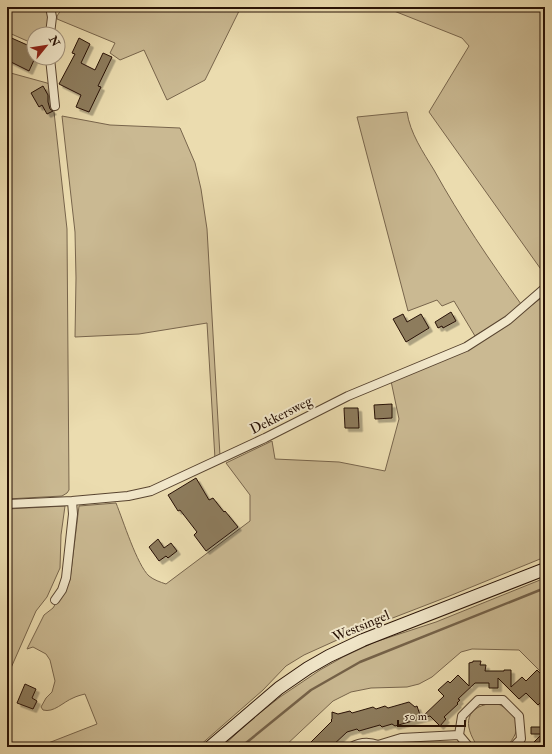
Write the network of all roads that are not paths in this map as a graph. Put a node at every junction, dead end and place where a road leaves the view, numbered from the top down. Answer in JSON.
{"nodes":[{"id":1,"x":50,"y":7,"type":"edge"},
{"id":2,"x":51,"y":26,"type":"edge"},
{"id":3,"x":51,"y":66,"type":"edge"},
{"id":4,"x":56,"y":106,"type":"dead end"},
{"id":5,"x":545,"y":288,"type":"edge"},
{"id":6,"x":72,"y":501,"type":"junction"},
{"id":7,"x":7,"y":504,"type":"edge"},
{"id":8,"x":545,"y":569,"type":"edge"},
{"id":9,"x":56,"y":600,"type":"dead end"},
{"id":10,"x":459,"y":736,"type":"junction"},
{"id":11,"x":378,"y":746,"type":"edge"},
{"id":12,"x":210,"y":747,"type":"edge"},
{"id":13,"x":351,"y":747,"type":"edge"},
{"id":14,"x":469,"y":747,"type":"edge"},
{"id":15,"x":513,"y":747,"type":"edge"}],
"edges":[{"from":1,"to":2,"type":"street"},
{"from":3,"to":4,"type":"street"},
{"from":5,"to":6,"type":"street","name":"Dekkersweg"},
{"from":6,"to":7,"type":"street","name":"Dekkersweg"},
{"from":6,"to":9,"type":"street"},
{"from":8,"to":12,"type":"main road","name":"Westsingel"},
{"from":10,"to":11,"type":"street"},
{"from":10,"to":14,"type":"street"},
{"from":10,"to":15,"type":"street"},
{"from":11,"to":13,"type":"street"}]}
